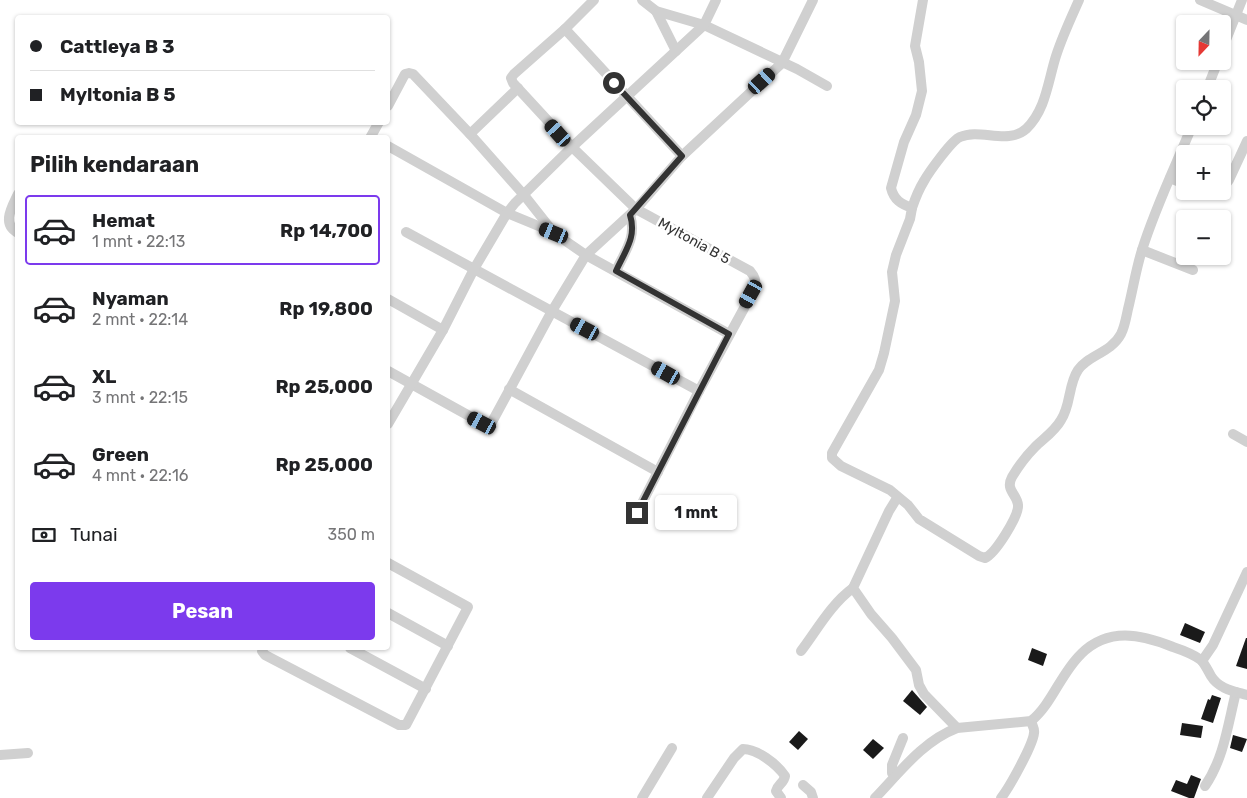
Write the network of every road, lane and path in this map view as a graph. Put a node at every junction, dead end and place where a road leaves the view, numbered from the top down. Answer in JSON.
{"nodes":[{"id":1,"x":594,"y":0,"type":"edge"},
{"id":2,"x":642,"y":0,"type":"edge"},
{"id":3,"x":716,"y":0,"type":"edge"},
{"id":4,"x":813,"y":0,"type":"edge"},
{"id":5,"x":924,"y":0,"type":"edge"},
{"id":6,"x":1079,"y":0,"type":"edge"},
{"id":7,"x":1200,"y":0,"type":"edge"},
{"id":8,"x":1242,"y":0,"type":"edge"},
{"id":9,"x":656,"y":11,"type":"junction"},
{"id":10,"x":1236,"y":16,"type":"junction"},
{"id":11,"x":1247,"y":20,"type":"edge"},
{"id":12,"x":704,"y":25,"type":"junction"},
{"id":13,"x":1231,"y":28,"type":"edge"},
{"id":14,"x":566,"y":29,"type":"junction"},
{"id":15,"x":676,"y":51,"type":"junction"},
{"id":16,"x":782,"y":63,"type":"junction"},
{"id":17,"x":826,"y":86,"type":"dead end"},
{"id":18,"x":518,"y":88,"type":"junction"},
{"id":19,"x":627,"y":97,"type":"junction"},
{"id":20,"x":390,"y":102,"type":"edge"},
{"id":21,"x":470,"y":134,"type":"junction"},
{"id":22,"x":1188,"y":135,"type":"edge"},
{"id":23,"x":1247,"y":141,"type":"edge"},
{"id":24,"x":390,"y":147,"type":"edge"},
{"id":25,"x":572,"y":147,"type":"junction"},
{"id":26,"x":682,"y":156,"type":"junction"},
{"id":27,"x":1231,"y":176,"type":"edge"},
{"id":28,"x":1170,"y":178,"type":"junction"},
{"id":29,"x":1176,"y":180,"type":"edge"},
{"id":30,"x":524,"y":195,"type":"junction"},
{"id":31,"x":15,"y":201,"type":"edge"},
{"id":32,"x":912,"y":208,"type":"junction"},
{"id":33,"x":633,"y":212,"type":"junction"},
{"id":34,"x":507,"y":213,"type":"junction"},
{"id":35,"x":15,"y":232,"type":"edge"},
{"id":36,"x":406,"y":232,"type":"dead end"},
{"id":37,"x":554,"y":233,"type":"junction"},
{"id":38,"x":1142,"y":250,"type":"junction"},
{"id":39,"x":586,"y":254,"type":"junction"},
{"id":40,"x":474,"y":269,"type":"junction"},
{"id":41,"x":1193,"y":270,"type":"dead end"},
{"id":42,"x":616,"y":271,"type":"junction"},
{"id":43,"x":390,"y":300,"type":"edge"},
{"id":44,"x":552,"y":311,"type":"junction"},
{"id":45,"x":443,"y":330,"type":"junction"},
{"id":46,"x":729,"y":334,"type":"junction"},
{"id":47,"x":390,"y":372,"type":"edge"},
{"id":48,"x":411,"y":385,"type":"junction"},
{"id":49,"x":509,"y":389,"type":"junction"},
{"id":50,"x":699,"y":391,"type":"junction"},
{"id":51,"x":390,"y":421,"type":"edge"},
{"id":52,"x":1232,"y":434,"type":"dead end"},
{"id":53,"x":1247,"y":442,"type":"edge"},
{"id":54,"x":658,"y":472,"type":"junction"},
{"id":55,"x":897,"y":498,"type":"junction"},
{"id":56,"x":637,"y":513,"type":"dead end"},
{"id":57,"x":390,"y":564,"type":"edge"},
{"id":58,"x":1247,"y":572,"type":"edge"},
{"id":59,"x":853,"y":588,"type":"junction"},
{"id":60,"x":390,"y":614,"type":"edge"},
{"id":61,"x":448,"y":646,"type":"junction"},
{"id":62,"x":262,"y":650,"type":"edge"},
{"id":63,"x":354,"y":650,"type":"edge"},
{"id":64,"x":801,"y":651,"type":"dead end"},
{"id":65,"x":1202,"y":661,"type":"junction"},
{"id":66,"x":426,"y":689,"type":"junction"},
{"id":67,"x":1236,"y":692,"type":"junction"},
{"id":68,"x":1247,"y":695,"type":"edge"},
{"id":69,"x":1031,"y":721,"type":"junction"},
{"id":70,"x":958,"y":728,"type":"junction"},
{"id":71,"x":903,"y":738,"type":"dead end"},
{"id":72,"x":672,"y":748,"type":"dead end"},
{"id":73,"x":28,"y":753,"type":"dead end"},
{"id":74,"x":0,"y":755,"type":"edge"},
{"id":75,"x":895,"y":776,"type":"junction"},
{"id":76,"x":803,"y":785,"type":"dead end"},
{"id":77,"x":1205,"y":786,"type":"dead end"},
{"id":78,"x":642,"y":798,"type":"edge"},
{"id":79,"x":707,"y":798,"type":"edge"},
{"id":80,"x":781,"y":798,"type":"edge"},
{"id":81,"x":813,"y":798,"type":"edge"},
{"id":82,"x":875,"y":798,"type":"edge"},
{"id":83,"x":1001,"y":798,"type":"edge"}],
"edges":[{"from":1,"to":14,"type":"street"},
{"from":2,"to":9,"type":"street"},
{"from":3,"to":12,"type":"street"},
{"from":4,"to":16,"type":"street"},
{"from":5,"to":32,"type":"street"},
{"from":6,"to":32,"type":"street"},
{"from":7,"to":10,"type":"street"},
{"from":8,"to":10,"type":"street"},
{"from":9,"to":12,"type":"street"},
{"from":9,"to":15,"type":"street"},
{"from":10,"to":11,"type":"street"},
{"from":10,"to":13,"type":"street"},
{"from":12,"to":15,"type":"street"},
{"from":12,"to":16,"type":"street"},
{"from":14,"to":18,"type":"street"},
{"from":14,"to":19,"type":"street"},
{"from":15,"to":19,"type":"street"},
{"from":16,"to":17,"type":"street"},
{"from":16,"to":26,"type":"street"},
{"from":18,"to":21,"type":"street"},
{"from":18,"to":25,"type":"street"},
{"from":19,"to":25,"type":"street"},
{"from":19,"to":26,"type":"street"},
{"from":20,"to":21,"type":"street"},
{"from":21,"to":30,"type":"street"},
{"from":22,"to":28,"type":"street"},
{"from":23,"to":27,"type":"street"},
{"from":24,"to":34,"type":"street"},
{"from":25,"to":30,"type":"street"},
{"from":25,"to":33,"type":"street"},
{"from":26,"to":33,"type":"street"},
{"from":28,"to":29,"type":"street"},
{"from":28,"to":38,"type":"street"},
{"from":30,"to":34,"type":"street"},
{"from":30,"to":37,"type":"street"},
{"from":31,"to":35,"type":"street"},
{"from":32,"to":55,"type":"street"},
{"from":33,"to":39,"type":"street"},
{"from":33,"to":42,"type":"street"},
{"from":33,"to":46,"type":"street","name":"Myltonia B 5"},
{"from":34,"to":37,"type":"street"},
{"from":34,"to":40,"type":"street"},
{"from":36,"to":40,"type":"street"},
{"from":37,"to":39,"type":"street"},
{"from":38,"to":41,"type":"street"},
{"from":38,"to":55,"type":"street"},
{"from":39,"to":42,"type":"street"},
{"from":39,"to":44,"type":"street"},
{"from":40,"to":44,"type":"street"},
{"from":40,"to":45,"type":"street"},
{"from":42,"to":46,"type":"street"},
{"from":43,"to":45,"type":"street"},
{"from":44,"to":49,"type":"street"},
{"from":44,"to":50,"type":"street"},
{"from":45,"to":48,"type":"street"},
{"from":46,"to":50,"type":"street","name":"Myltonia B 5"},
{"from":47,"to":48,"type":"street"},
{"from":48,"to":49,"type":"street"},
{"from":48,"to":51,"type":"street"},
{"from":49,"to":54,"type":"street"},
{"from":50,"to":54,"type":"street","name":"Myltonia B 5"},
{"from":52,"to":53,"type":"street"},
{"from":54,"to":56,"type":"street","name":"Myltonia B 5"},
{"from":55,"to":59,"type":"street"},
{"from":57,"to":61,"type":"street"},
{"from":58,"to":65,"type":"street"},
{"from":59,"to":64,"type":"street"},
{"from":59,"to":70,"type":"street"},
{"from":60,"to":61,"type":"street"},
{"from":61,"to":66,"type":"street"},
{"from":62,"to":66,"type":"street"},
{"from":63,"to":66,"type":"street"},
{"from":65,"to":67,"type":"street"},
{"from":65,"to":69,"type":"street"},
{"from":67,"to":68,"type":"street"},
{"from":67,"to":77,"type":"street"},
{"from":69,"to":70,"type":"street"},
{"from":69,"to":83,"type":"street"},
{"from":70,"to":75,"type":"street"},
{"from":71,"to":75,"type":"street"},
{"from":72,"to":78,"type":"street"},
{"from":73,"to":74,"type":"street"},
{"from":75,"to":82,"type":"street"},
{"from":76,"to":81,"type":"street"},
{"from":79,"to":80,"type":"street"}]}
